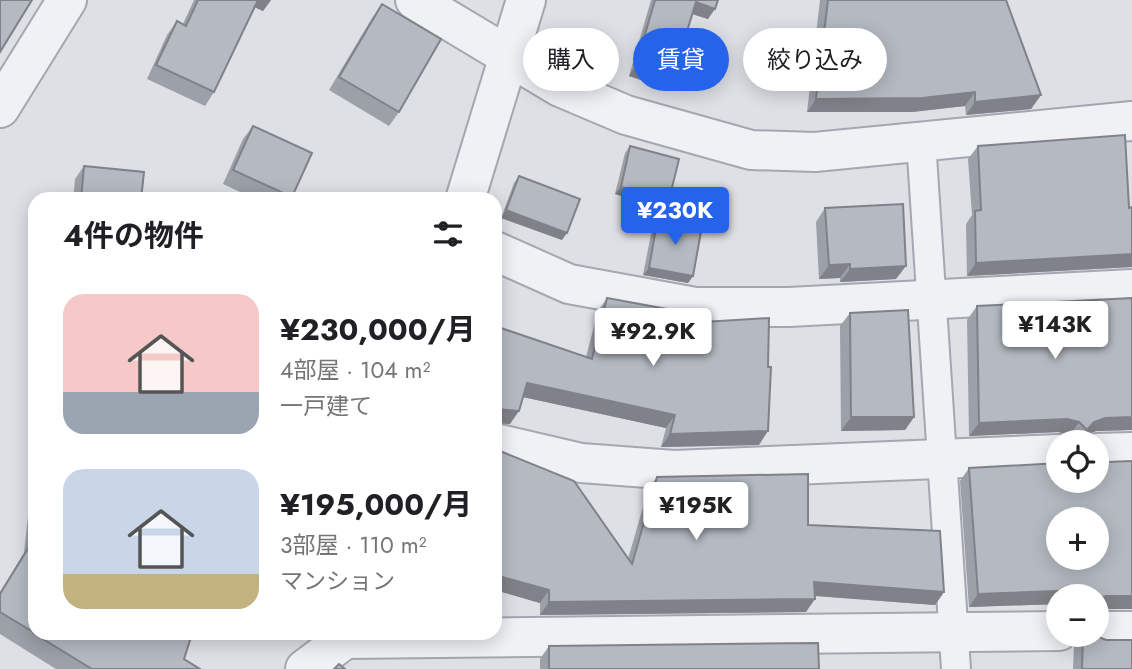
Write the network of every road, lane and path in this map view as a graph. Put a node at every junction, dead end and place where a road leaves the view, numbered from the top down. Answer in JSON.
{"nodes":[{"id":1,"x":67,"y":0,"type":"edge"},
{"id":2,"x":415,"y":0,"type":"edge"},
{"id":3,"x":526,"y":0,"type":"edge"},
{"id":4,"x":508,"y":58,"type":"junction"},
{"id":5,"x":0,"y":108,"type":"edge"},
{"id":6,"x":1132,"y":121,"type":"edge"},
{"id":7,"x":921,"y":141,"type":"junction"},
{"id":8,"x":467,"y":192,"type":"edge"},
{"id":9,"x":502,"y":254,"type":"edge"},
{"id":10,"x":1132,"y":289,"type":"edge"},
{"id":11,"x":932,"y":299,"type":"junction"},
{"id":12,"x":502,"y":445,"type":"edge"},
{"id":13,"x":1132,"y":452,"type":"edge"},
{"id":14,"x":1109,"y":453,"type":"edge"},
{"id":15,"x":1046,"y":454,"type":"edge"},
{"id":16,"x":943,"y":458,"type":"junction"},
{"id":17,"x":954,"y":631,"type":"junction"},
{"id":18,"x":1046,"y":631,"type":"edge"},
{"id":19,"x":1109,"y":631,"type":"edge"},
{"id":20,"x":1132,"y":631,"type":"edge"},
{"id":21,"x":353,"y":647,"type":"edge"},
{"id":22,"x":304,"y":669,"type":"edge"},
{"id":23,"x":956,"y":669,"type":"edge"}],
"edges":[{"from":1,"to":5,"type":"street"},
{"from":2,"to":4,"type":"street"},
{"from":3,"to":4,"type":"street"},
{"from":4,"to":7,"type":"street"},
{"from":4,"to":8,"type":"street"},
{"from":6,"to":7,"type":"street"},
{"from":7,"to":11,"type":"lane"},
{"from":9,"to":11,"type":"street"},
{"from":10,"to":11,"type":"street"},
{"from":11,"to":16,"type":"lane"},
{"from":12,"to":16,"type":"street"},
{"from":13,"to":14,"type":"street"},
{"from":15,"to":16,"type":"street"},
{"from":16,"to":17,"type":"lane"},
{"from":17,"to":18,"type":"street"},
{"from":17,"to":21,"type":"street"},
{"from":17,"to":23,"type":"lane"},
{"from":19,"to":20,"type":"street"},
{"from":21,"to":22,"type":"street"}]}
